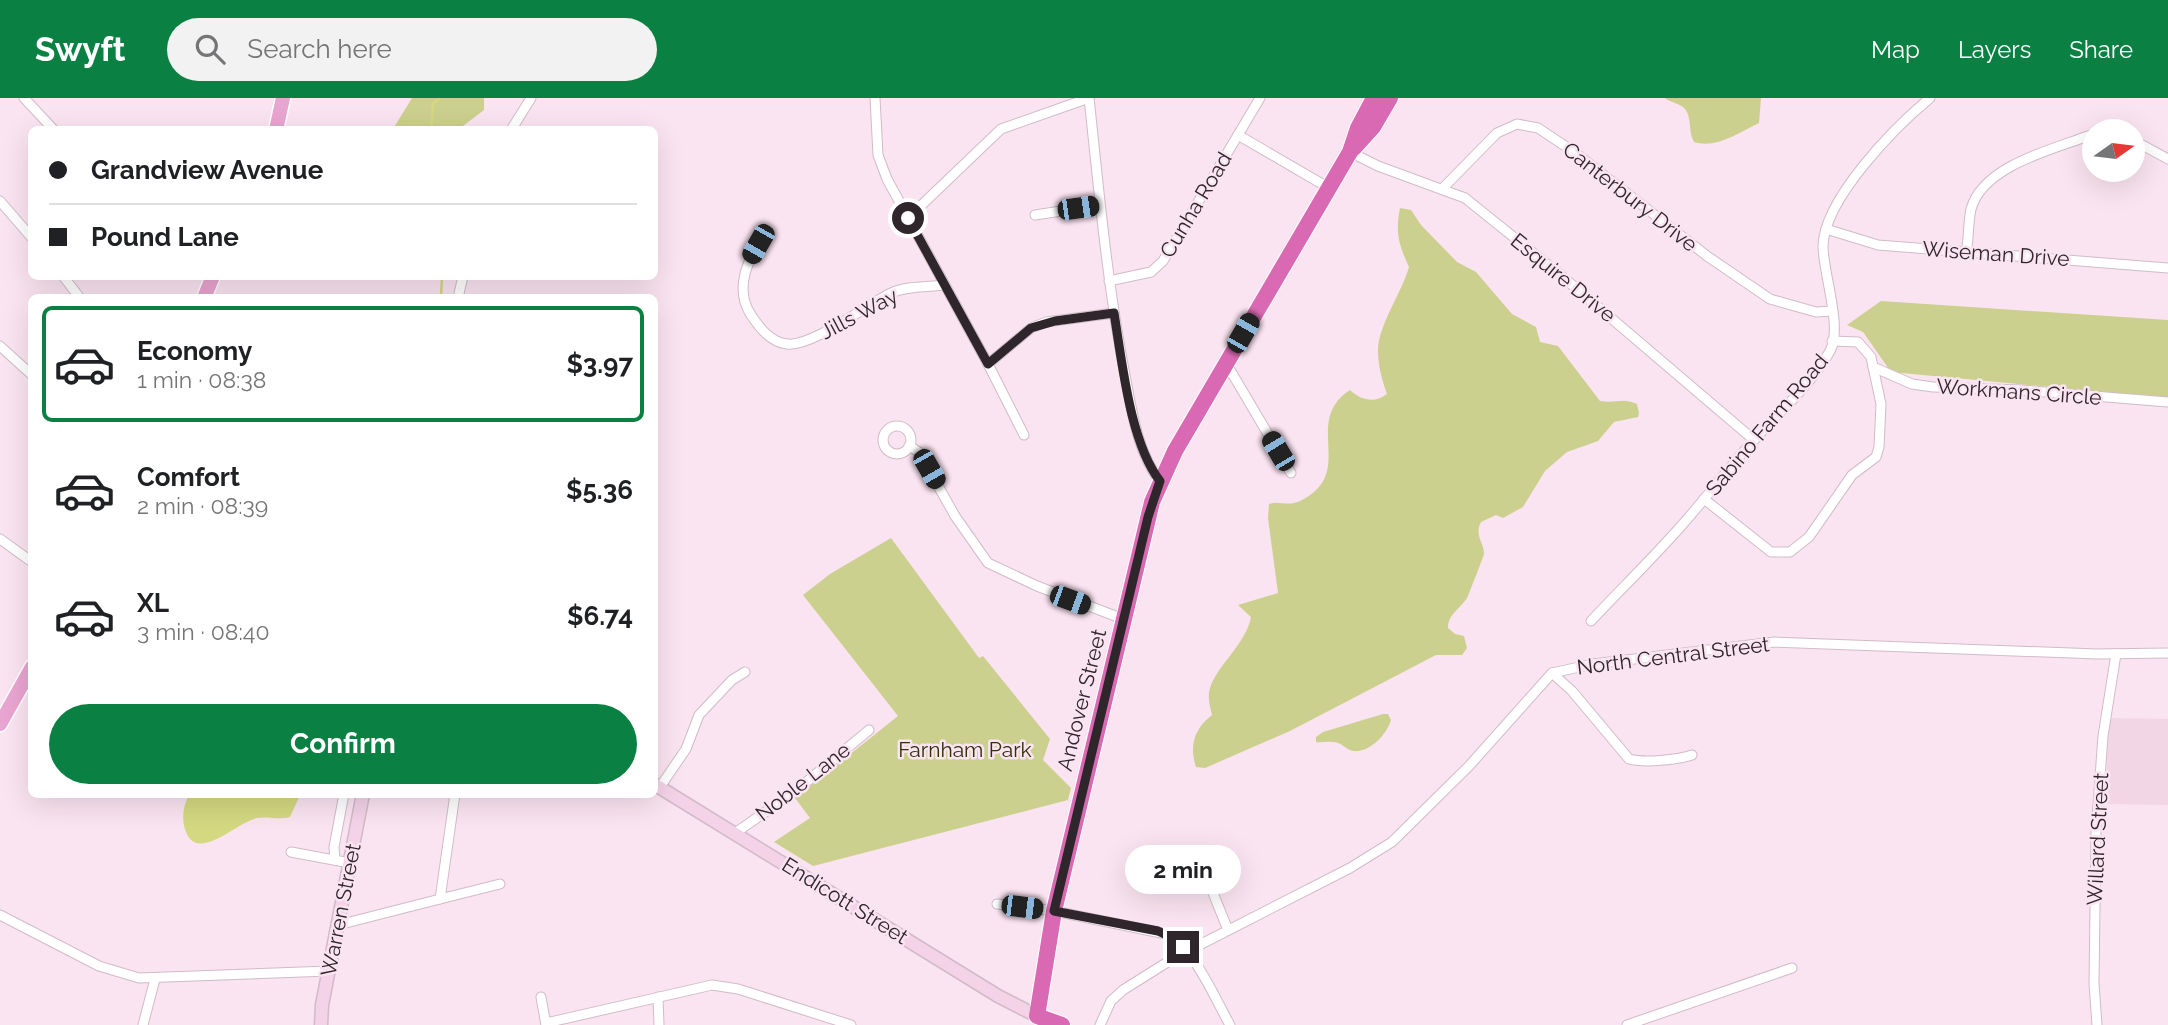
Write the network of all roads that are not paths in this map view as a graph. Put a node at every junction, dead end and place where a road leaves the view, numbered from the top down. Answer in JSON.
{"nodes":[{"id":1,"x":24,"y":98,"type":"edge"},
{"id":2,"x":283,"y":98,"type":"edge"},
{"id":3,"x":531,"y":98,"type":"edge"},
{"id":4,"x":875,"y":98,"type":"edge"},
{"id":5,"x":1089,"y":98,"type":"edge"},
{"id":6,"x":1260,"y":98,"type":"edge"},
{"id":7,"x":1374,"y":98,"type":"edge"},
{"id":8,"x":1390,"y":98,"type":"edge"},
{"id":9,"x":1930,"y":98,"type":"edge"},
{"id":10,"x":50,"y":126,"type":"edge"},
{"id":11,"x":277,"y":126,"type":"edge"},
{"id":12,"x":514,"y":126,"type":"edge"},
{"id":13,"x":1238,"y":135,"type":"junction"},
{"id":14,"x":2082,"y":139,"type":"edge"},
{"id":15,"x":2146,"y":147,"type":"edge"},
{"id":16,"x":1350,"y":152,"type":"junction"},
{"id":17,"x":2168,"y":159,"type":"edge"},
{"id":18,"x":1329,"y":188,"type":"junction"},
{"id":19,"x":1442,"y":189,"type":"junction"},
{"id":20,"x":0,"y":201,"type":"edge"},
{"id":21,"x":1100,"y":205,"type":"junction"},
{"id":22,"x":1035,"y":215,"type":"dead end"},
{"id":23,"x":908,"y":218,"type":"junction"},
{"id":24,"x":1826,"y":229,"type":"junction"},
{"id":25,"x":765,"y":231,"type":"dead end"},
{"id":26,"x":28,"y":233,"type":"edge"},
{"id":27,"x":1966,"y":253,"type":"junction"},
{"id":28,"x":2168,"y":268,"type":"edge"},
{"id":29,"x":66,"y":280,"type":"edge"},
{"id":30,"x":1109,"y":281,"type":"junction"},
{"id":31,"x":944,"y":285,"type":"junction"},
{"id":32,"x":77,"y":294,"type":"edge"},
{"id":33,"x":1832,"y":311,"type":"junction"},
{"id":34,"x":1114,"y":313,"type":"junction"},
{"id":35,"x":1832,"y":341,"type":"junction"},
{"id":36,"x":0,"y":346,"type":"edge"},
{"id":37,"x":1226,"y":363,"type":"junction"},
{"id":38,"x":988,"y":364,"type":"junction"},
{"id":39,"x":1873,"y":367,"type":"junction"},
{"id":40,"x":28,"y":371,"type":"edge"},
{"id":41,"x":2168,"y":402,"type":"edge"},
{"id":42,"x":1024,"y":435,"type":"dead end"},
{"id":43,"x":1754,"y":440,"type":"junction"},
{"id":44,"x":909,"y":446,"type":"dead end"},
{"id":45,"x":1292,"y":473,"type":"dead end"},
{"id":46,"x":1160,"y":481,"type":"junction"},
{"id":47,"x":1704,"y":499,"type":"junction"},
{"id":48,"x":1,"y":543,"type":"edge"},
{"id":49,"x":28,"y":560,"type":"edge"},
{"id":50,"x":1123,"y":619,"type":"junction"},
{"id":51,"x":1591,"y":621,"type":"dead end"},
{"id":52,"x":2168,"y":653,"type":"edge"},
{"id":53,"x":2116,"y":654,"type":"junction"},
{"id":54,"x":745,"y":672,"type":"dead end"},
{"id":55,"x":1552,"y":673,"type":"junction"},
{"id":56,"x":28,"y":682,"type":"edge"},
{"id":57,"x":0,"y":724,"type":"edge"},
{"id":58,"x":869,"y":730,"type":"dead end"},
{"id":59,"x":1692,"y":755,"type":"dead end"},
{"id":60,"x":658,"y":784,"type":"edge"},
{"id":61,"x":658,"y":786,"type":"edge"},
{"id":62,"x":343,"y":798,"type":"edge"},
{"id":63,"x":362,"y":798,"type":"edge"},
{"id":64,"x":454,"y":798,"type":"edge"},
{"id":65,"x":735,"y":833,"type":"junction"},
{"id":66,"x":291,"y":852,"type":"dead end"},
{"id":67,"x":335,"y":860,"type":"junction"},
{"id":68,"x":350,"y":863,"type":"junction"},
{"id":69,"x":500,"y":884,"type":"dead end"},
{"id":70,"x":1211,"y":888,"type":"dead end"},
{"id":71,"x":440,"y":900,"type":"junction"},
{"id":72,"x":997,"y":904,"type":"dead end"},
{"id":73,"x":1054,"y":911,"type":"junction"},
{"id":74,"x":0,"y":915,"type":"edge"},
{"id":75,"x":338,"y":925,"type":"junction"},
{"id":76,"x":1228,"y":930,"type":"junction"},
{"id":77,"x":1188,"y":952,"type":"junction"},
{"id":78,"x":1792,"y":968,"type":"dead end"},
{"id":79,"x":329,"y":971,"type":"junction"},
{"id":80,"x":155,"y":979,"type":"junction"},
{"id":81,"x":658,"y":996,"type":"junction"},
{"id":82,"x":541,"y":997,"type":"dead end"},
{"id":83,"x":1036,"y":1020,"type":"edge"},
{"id":84,"x":546,"y":1024,"type":"edge"},
{"id":85,"x":143,"y":1025,"type":"edge"},
{"id":86,"x":321,"y":1025,"type":"edge"},
{"id":87,"x":659,"y":1025,"type":"edge"},
{"id":88,"x":851,"y":1025,"type":"edge"},
{"id":89,"x":1062,"y":1025,"type":"edge"},
{"id":90,"x":1100,"y":1025,"type":"edge"},
{"id":91,"x":1230,"y":1025,"type":"edge"},
{"id":92,"x":1628,"y":1025,"type":"edge"},
{"id":93,"x":2097,"y":1025,"type":"edge"}],
"edges":[{"from":1,"to":10,"type":"street"},
{"from":2,"to":11,"type":"main road"},
{"from":3,"to":12,"type":"street"},
{"from":4,"to":23,"type":"street"},
{"from":5,"to":21,"type":"street"},
{"from":5,"to":23,"type":"street"},
{"from":6,"to":13,"type":"street","name":"Cunha Road"},
{"from":7,"to":16,"type":"highway","name":"Andover Street"},
{"from":8,"to":16,"type":"highway","name":"Andover Street"},
{"from":9,"to":24,"type":"street","name":"Sabino Farm Road"},
{"from":13,"to":18,"type":"street"},
{"from":13,"to":30,"type":"street","name":"Cunha Road"},
{"from":14,"to":27,"type":"street"},
{"from":15,"to":17,"type":"street"},
{"from":16,"to":18,"type":"highway","name":"Andover Street"},
{"from":16,"to":19,"type":"street","name":"Esquire Drive"},
{"from":18,"to":37,"type":"highway","name":"Andover Street"},
{"from":19,"to":33,"type":"street","name":"Canterbury Drive"},
{"from":19,"to":43,"type":"street","name":"Esquire Drive"},
{"from":20,"to":26,"type":"street"},
{"from":21,"to":22,"type":"street"},
{"from":21,"to":30,"type":"street"},
{"from":23,"to":31,"type":"street"},
{"from":24,"to":27,"type":"street","name":"Wiseman Drive"},
{"from":24,"to":33,"type":"street","name":"Sabino Farm Road"},
{"from":25,"to":31,"type":"street","name":"Jills Way"},
{"from":27,"to":28,"type":"street","name":"Wiseman Drive"},
{"from":29,"to":32,"type":"street"},
{"from":30,"to":34,"type":"street"},
{"from":31,"to":38,"type":"street"},
{"from":33,"to":35,"type":"street","name":"Sabino Farm Road"},
{"from":34,"to":38,"type":"street"},
{"from":34,"to":46,"type":"street"},
{"from":35,"to":39,"type":"street"},
{"from":35,"to":43,"type":"street","name":"Sabino Farm Road"},
{"from":36,"to":40,"type":"street"},
{"from":37,"to":45,"type":"street"},
{"from":37,"to":46,"type":"highway","name":"Andover Street"},
{"from":38,"to":42,"type":"street"},
{"from":39,"to":41,"type":"street","name":"Workmans Circle"},
{"from":39,"to":47,"type":"street"},
{"from":43,"to":47,"type":"street","name":"Sabino Farm Road"},
{"from":44,"to":50,"type":"street"},
{"from":46,"to":50,"type":"highway","name":"Andover Street"},
{"from":47,"to":51,"type":"street","name":"Sabino Farm Road"},
{"from":48,"to":49,"type":"street"},
{"from":50,"to":73,"type":"highway","name":"Andover Street"},
{"from":52,"to":53,"type":"street","name":"North Central Street"},
{"from":53,"to":55,"type":"street","name":"North Central Street"},
{"from":53,"to":93,"type":"street","name":"Willard Street"},
{"from":54,"to":60,"type":"street"},
{"from":55,"to":59,"type":"street"},
{"from":55,"to":76,"type":"street","name":"North Central Street"},
{"from":56,"to":57,"type":"main road"},
{"from":58,"to":65,"type":"street","name":"Noble Lane"},
{"from":61,"to":65,"type":"street","name":"Endicott Street"},
{"from":62,"to":67,"type":"street"},
{"from":63,"to":68,"type":"street","name":"Warren Street"},
{"from":64,"to":71,"type":"street"},
{"from":65,"to":83,"type":"street","name":"Endicott Street"},
{"from":66,"to":67,"type":"street"},
{"from":67,"to":68,"type":"street"},
{"from":68,"to":75,"type":"street","name":"Warren Street"},
{"from":69,"to":71,"type":"street"},
{"from":70,"to":76,"type":"street"},
{"from":71,"to":75,"type":"street"},
{"from":72,"to":73,"type":"street"},
{"from":73,"to":77,"type":"street"},
{"from":73,"to":83,"type":"highway","name":"Andover Street"},
{"from":74,"to":80,"type":"street"},
{"from":75,"to":79,"type":"street","name":"Warren Street"},
{"from":76,"to":77,"type":"street","name":"North Central Street"},
{"from":77,"to":90,"type":"street","name":"North Central Street"},
{"from":77,"to":91,"type":"street"},
{"from":78,"to":92,"type":"street"},
{"from":79,"to":80,"type":"street"},
{"from":79,"to":86,"type":"street","name":"Warren Street"},
{"from":80,"to":85,"type":"street"},
{"from":81,"to":84,"type":"street"},
{"from":81,"to":87,"type":"street"},
{"from":81,"to":88,"type":"street"},
{"from":82,"to":84,"type":"street"},
{"from":83,"to":89,"type":"highway"}]}
